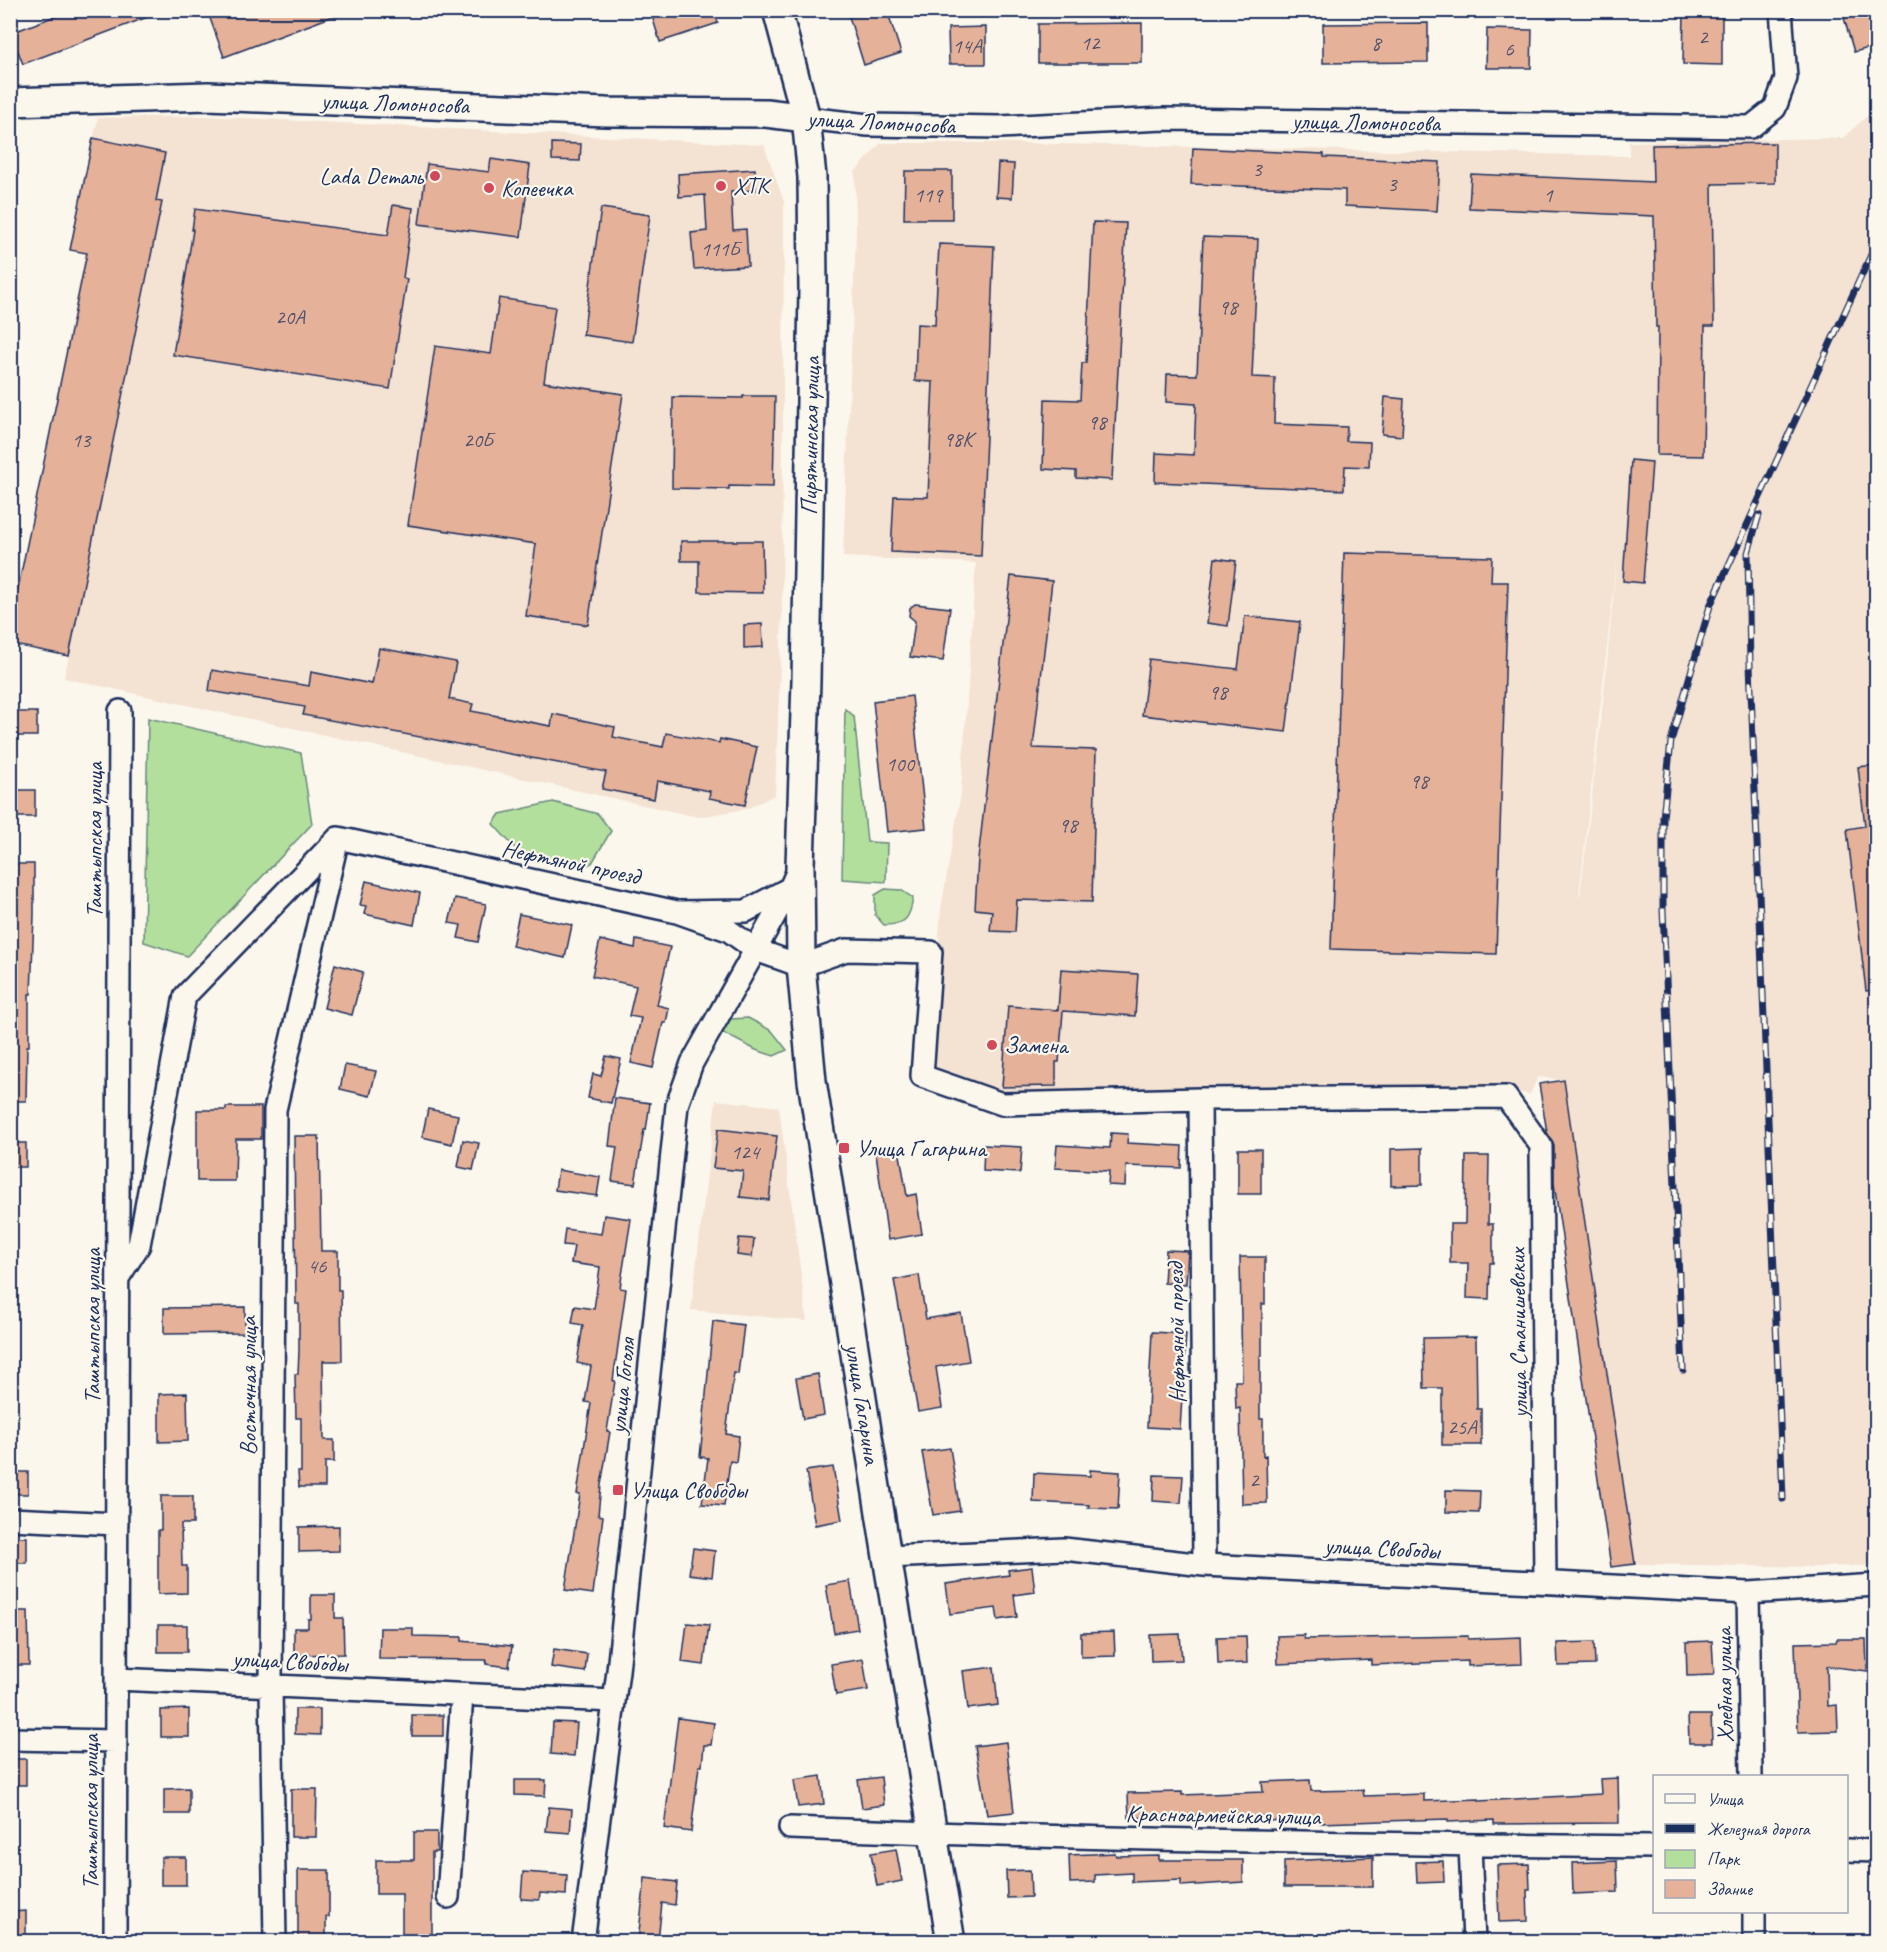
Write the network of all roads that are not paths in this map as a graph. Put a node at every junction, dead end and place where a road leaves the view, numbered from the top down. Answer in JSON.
{"nodes":[{"id":1,"x":777,"y":10,"type":"edge"},
{"id":2,"x":1782,"y":10,"type":"edge"},
{"id":3,"x":10,"y":102,"type":"edge"},
{"id":4,"x":806,"y":118,"type":"junction"},
{"id":5,"x":120,"y":711,"type":"dead end"},
{"id":6,"x":338,"y":838,"type":"junction"},
{"id":7,"x":795,"y":877,"type":"junction"},
{"id":8,"x":677,"y":912,"type":"junction"},
{"id":9,"x":756,"y":950,"type":"junction"},
{"id":10,"x":801,"y":966,"type":"junction"},
{"id":11,"x":1200,"y":1099,"type":"junction"},
{"id":12,"x":118,"y":1279,"type":"junction"},
{"id":13,"x":10,"y":1519,"type":"edge"},
{"id":14,"x":117,"y":1524,"type":"junction"},
{"id":15,"x":886,"y":1557,"type":"junction"},
{"id":16,"x":1204,"y":1565,"type":"junction"},
{"id":17,"x":1545,"y":1581,"type":"junction"},
{"id":18,"x":1876,"y":1585,"type":"edge"},
{"id":19,"x":1748,"y":1593,"type":"junction"},
{"id":20,"x":116,"y":1679,"type":"junction"},
{"id":21,"x":271,"y":1686,"type":"junction"},
{"id":22,"x":462,"y":1695,"type":"junction"},
{"id":23,"x":614,"y":1701,"type":"junction"},
{"id":24,"x":10,"y":1739,"type":"edge"},
{"id":25,"x":116,"y":1741,"type":"junction"},
{"id":26,"x":1751,"y":1775,"type":"edge"},
{"id":27,"x":790,"y":1828,"type":"dead end"},
{"id":28,"x":933,"y":1834,"type":"junction"},
{"id":29,"x":1470,"y":1845,"type":"junction"},
{"id":30,"x":1653,"y":1847,"type":"edge"},
{"id":31,"x":1848,"y":1850,"type":"edge"},
{"id":32,"x":1876,"y":1851,"type":"edge"},
{"id":33,"x":448,"y":1897,"type":"dead end"},
{"id":34,"x":1754,"y":1913,"type":"edge"},
{"id":35,"x":115,"y":1941,"type":"edge"},
{"id":36,"x":275,"y":1941,"type":"edge"},
{"id":37,"x":583,"y":1941,"type":"edge"},
{"id":38,"x":951,"y":1941,"type":"edge"},
{"id":39,"x":1474,"y":1941,"type":"edge"},
{"id":40,"x":1754,"y":1941,"type":"edge"}],
"edges":[{"from":1,"to":4,"type":"street","name":"Пирятинская улица"},
{"from":2,"to":4,"type":"street","name":"улица Ломоносова"},
{"from":3,"to":4,"type":"street","name":"улица Ломоносова"},
{"from":4,"to":7,"type":"street","name":"Пирятинская улица"},
{"from":5,"to":12,"type":"street","name":"Таштыпская улица"},
{"from":6,"to":8,"type":"street","name":"Нефтяной проезд"},
{"from":6,"to":12,"type":"street"},
{"from":6,"to":21,"type":"street","name":"Восточная улица"},
{"from":7,"to":8,"type":"street","name":"Нефтяной проезд"},
{"from":7,"to":9,"type":"street","name":"улица Гоголя"},
{"from":7,"to":10,"type":"street","name":"улица Гагарина"},
{"from":8,"to":9,"type":"street"},
{"from":9,"to":10,"type":"street"},
{"from":9,"to":23,"type":"street","name":"улица Гоголя"},
{"from":10,"to":11,"type":"street"},
{"from":10,"to":15,"type":"street","name":"улица Гагарина"},
{"from":11,"to":16,"type":"street","name":"Нефтяной проезд"},
{"from":11,"to":17,"type":"street","name":"улица Станишевских"},
{"from":12,"to":14,"type":"street","name":"Таштыпская улица"},
{"from":13,"to":14,"type":"street"},
{"from":14,"to":20,"type":"street","name":"Таштыпская улица"},
{"from":15,"to":16,"type":"street","name":"улица Свободы"},
{"from":15,"to":28,"type":"street","name":"улица Гагарина"},
{"from":16,"to":17,"type":"street","name":"улица Свободы"},
{"from":17,"to":19,"type":"street","name":"улица Свободы"},
{"from":18,"to":19,"type":"street","name":"улица Свободы"},
{"from":19,"to":26,"type":"street","name":"Хлебная улица"},
{"from":20,"to":21,"type":"street","name":"улица Свободы"},
{"from":20,"to":25,"type":"street","name":"Таштыпская улица"},
{"from":21,"to":22,"type":"street","name":"улица Свободы"},
{"from":21,"to":36,"type":"street","name":"Восточная улица"},
{"from":22,"to":23,"type":"street","name":"улица Свободы"},
{"from":22,"to":33,"type":"street"},
{"from":23,"to":37,"type":"street","name":"улица Гоголя"},
{"from":24,"to":25,"type":"street"},
{"from":25,"to":35,"type":"street","name":"Таштыпская улица"},
{"from":27,"to":28,"type":"street","name":"Красноармейская улица"},
{"from":28,"to":29,"type":"street","name":"Красноармейская улица"},
{"from":28,"to":38,"type":"street","name":"улица Гагарина"},
{"from":29,"to":30,"type":"street","name":"Красноармейская улица"},
{"from":29,"to":39,"type":"street"},
{"from":31,"to":32,"type":"street"},
{"from":34,"to":40,"type":"street"}]}
